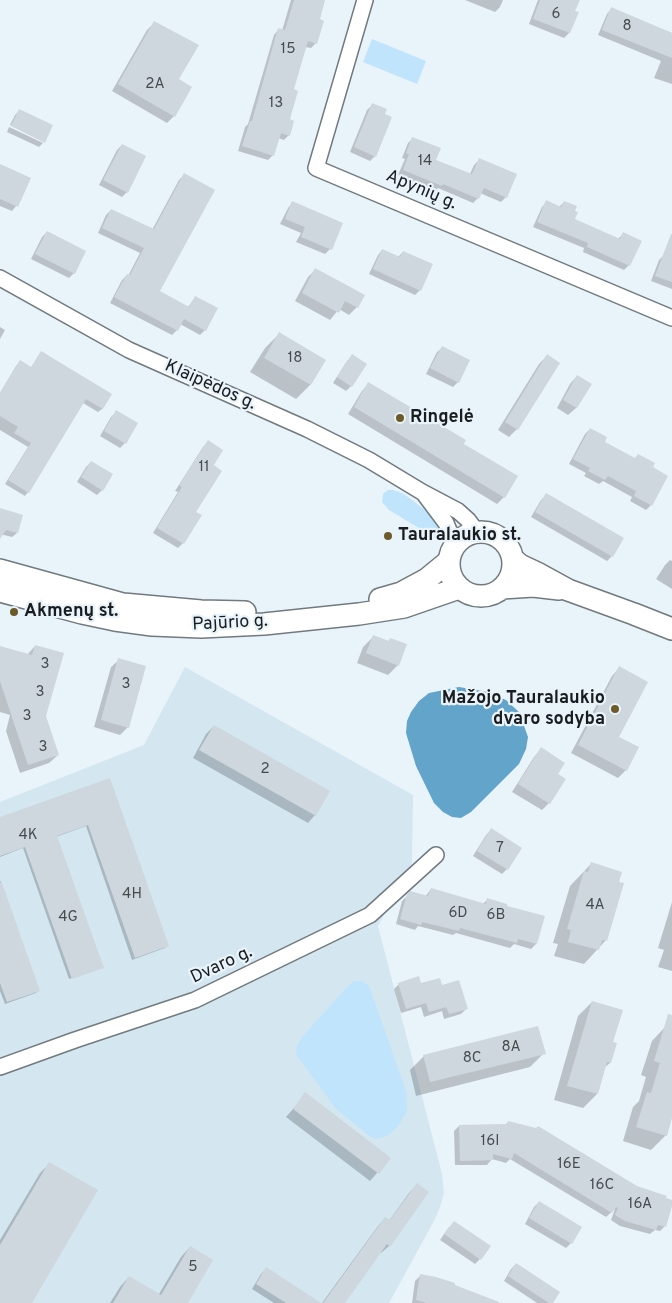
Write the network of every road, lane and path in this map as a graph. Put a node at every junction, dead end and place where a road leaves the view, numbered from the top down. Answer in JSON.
{"nodes":[{"id":1,"x":365,"y":0,"type":"edge"},
{"id":2,"x":0,"y":278,"type":"edge"},
{"id":3,"x":672,"y":318,"type":"edge"},
{"id":4,"x":422,"y":492,"type":"junction"},
{"id":5,"x":477,"y":532,"type":"junction"},
{"id":6,"x":452,"y":553,"type":"junction"},
{"id":7,"x":513,"y":560,"type":"junction"},
{"id":8,"x":0,"y":570,"type":"edge"},
{"id":9,"x":459,"y":588,"type":"junction"},
{"id":10,"x":502,"y":588,"type":"junction"},
{"id":11,"x":568,"y":590,"type":"junction"},
{"id":12,"x":0,"y":591,"type":"edge"},
{"id":13,"x":672,"y":629,"type":"edge"},
{"id":14,"x":436,"y":855,"type":"dead end"},
{"id":15,"x":0,"y":1067,"type":"edge"}],
"edges":[{"from":1,"to":3,"type":"street","name":"Apynių g."},
{"from":2,"to":4,"type":"street","name":"Klaipėdos g."},
{"from":4,"to":5,"type":"street","name":"Klaipėdos g."},
{"from":4,"to":6,"type":"street","name":"Klaipėdos g."},
{"from":5,"to":6,"type":"main road","name":"Pajūrio g."},
{"from":5,"to":7,"type":"main road"},
{"from":6,"to":8,"type":"main road","name":"Pajūrio g."},
{"from":6,"to":9,"type":"main road"},
{"from":7,"to":10,"type":"main road"},
{"from":7,"to":11,"type":"main road"},
{"from":9,"to":10,"type":"main road"},
{"from":9,"to":12,"type":"main road","name":"Pajūrio g."},
{"from":10,"to":11,"type":"main road"},
{"from":11,"to":13,"type":"main road"},
{"from":14,"to":15,"type":"street","name":"Dvaro g."}]}
